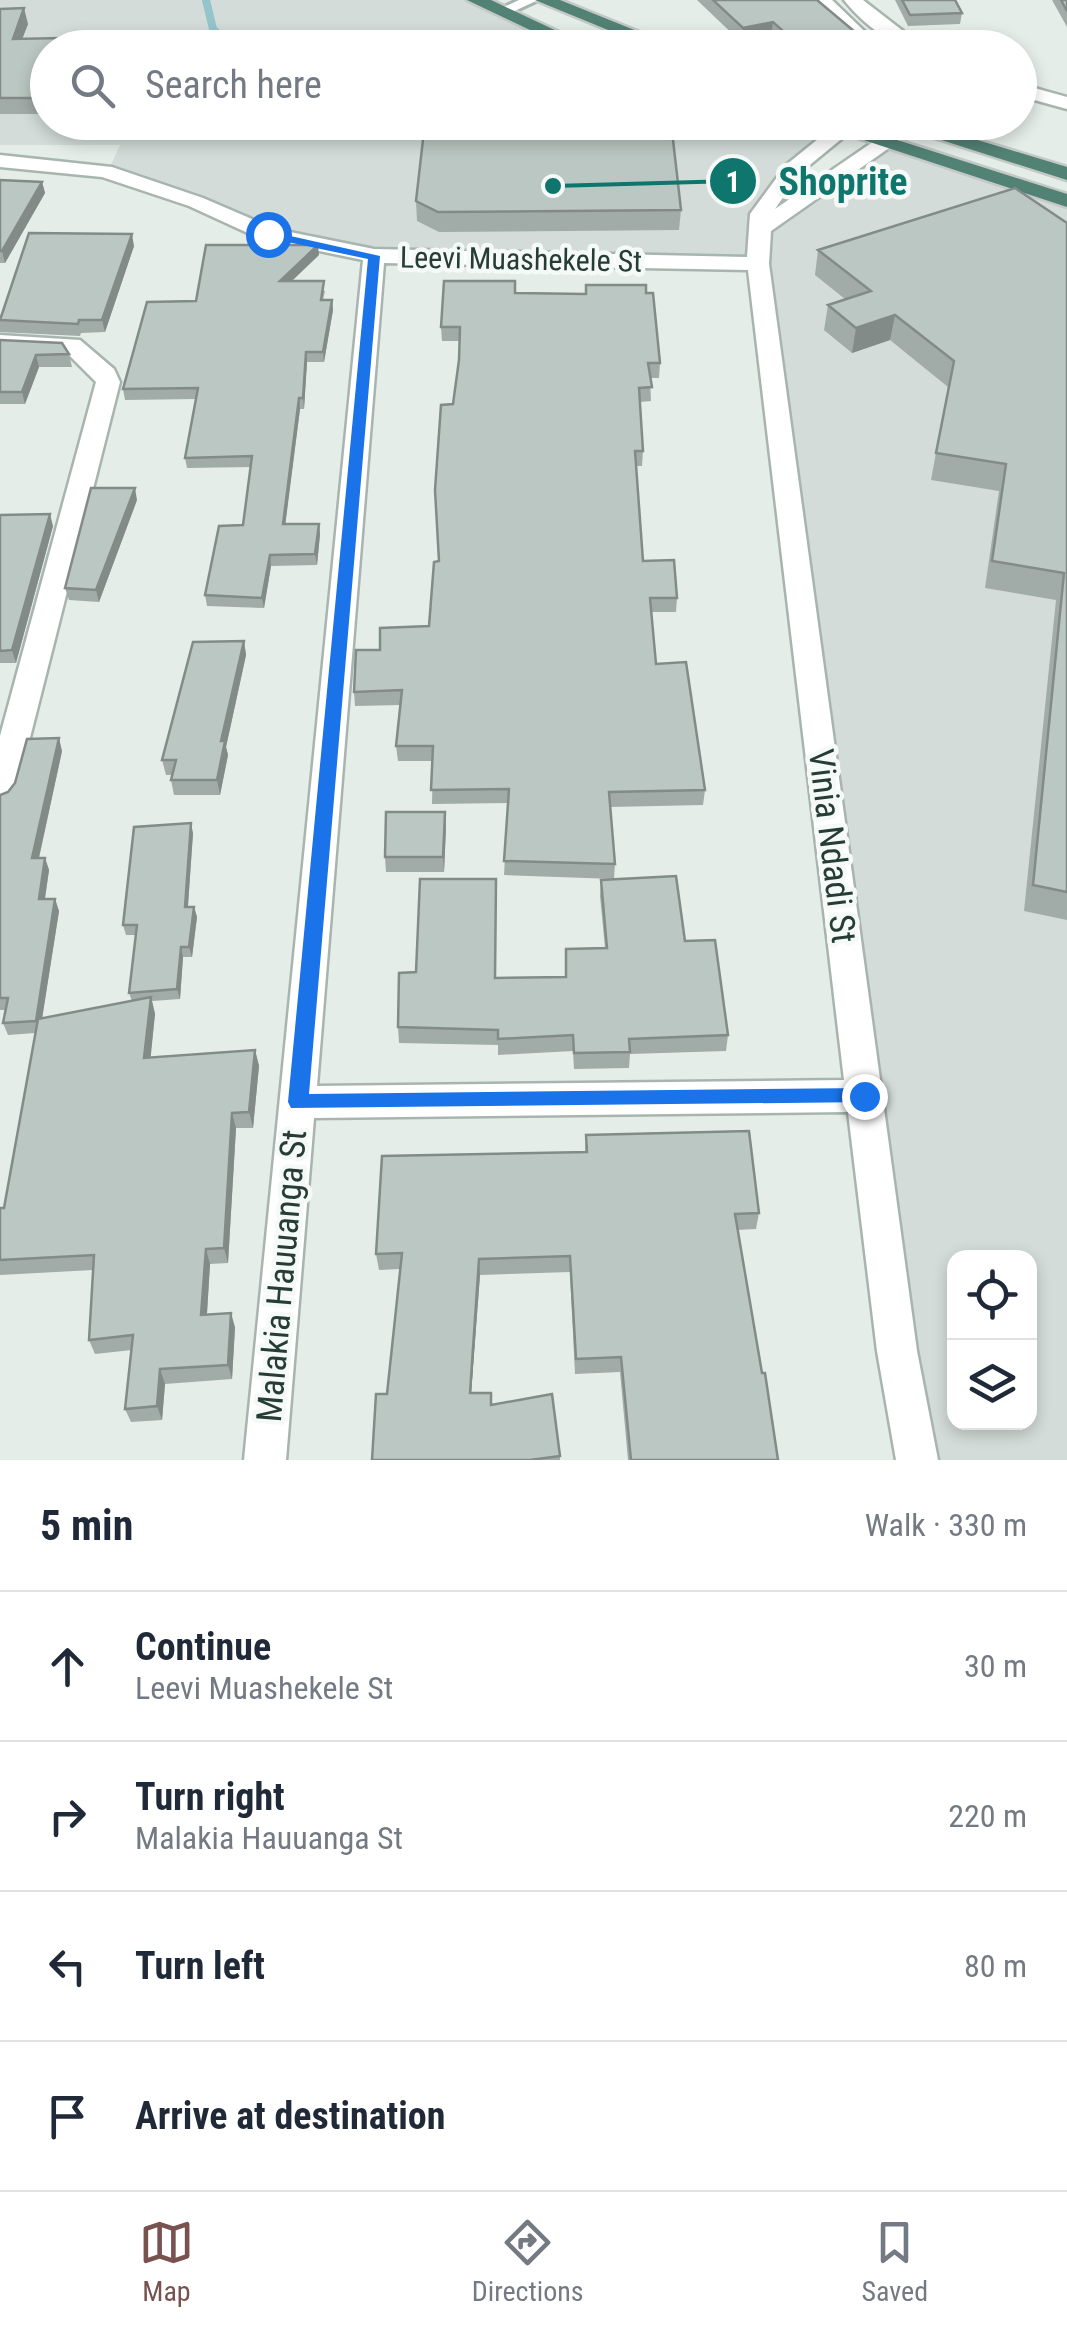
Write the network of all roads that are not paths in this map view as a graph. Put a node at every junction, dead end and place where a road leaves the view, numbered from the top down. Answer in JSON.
{"nodes":[{"id":1,"x":476,"y":0,"type":"edge"},
{"id":2,"x":531,"y":0,"type":"edge"},
{"id":3,"x":544,"y":0,"type":"edge"},
{"id":4,"x":823,"y":0,"type":"edge"},
{"id":5,"x":853,"y":0,"type":"edge"},
{"id":6,"x":502,"y":12,"type":"junction"},
{"id":7,"x":543,"y":30,"type":"edge"},
{"id":8,"x":623,"y":30,"type":"edge"},
{"id":9,"x":852,"y":30,"type":"edge"},
{"id":10,"x":890,"y":30,"type":"edge"},
{"id":11,"x":1037,"y":95,"type":"edge"},
{"id":12,"x":1067,"y":103,"type":"edge"},
{"id":13,"x":1037,"y":113,"type":"edge"},
{"id":14,"x":1067,"y":120,"type":"edge"},
{"id":15,"x":830,"y":140,"type":"edge"},
{"id":16,"x":879,"y":140,"type":"edge"},
{"id":17,"x":892,"y":140,"type":"edge"},
{"id":18,"x":958,"y":140,"type":"edge"},
{"id":19,"x":888,"y":144,"type":"junction"},
{"id":20,"x":0,"y":162,"type":"edge"},
{"id":21,"x":1067,"y":174,"type":"edge"},
{"id":22,"x":1067,"y":201,"type":"edge"},
{"id":23,"x":757,"y":231,"type":"junction"},
{"id":24,"x":374,"y":256,"type":"junction"},
{"id":25,"x":758,"y":264,"type":"junction"},
{"id":26,"x":0,"y":342,"type":"edge"},
{"id":27,"x":0,"y":793,"type":"edge"},
{"id":28,"x":864,"y":1096,"type":"junction"},
{"id":29,"x":298,"y":1102,"type":"junction"},
{"id":30,"x":265,"y":1460,"type":"edge"},
{"id":31,"x":917,"y":1460,"type":"edge"}],
"edges":[{"from":1,"to":6,"type":"highway"},
{"from":2,"to":6,"type":"lane"},
{"from":3,"to":8,"type":"highway"},
{"from":4,"to":9,"type":"street"},
{"from":5,"to":10,"type":"street"},
{"from":6,"to":7,"type":"highway"},
{"from":11,"to":12,"type":"street"},
{"from":13,"to":14,"type":"street"},
{"from":15,"to":23,"type":"street","name":"Vinia Ndadi St"},
{"from":16,"to":19,"type":"highway"},
{"from":17,"to":19,"type":"street"},
{"from":18,"to":21,"type":"highway"},
{"from":19,"to":22,"type":"highway"},
{"from":19,"to":23,"type":"street"},
{"from":20,"to":24,"type":"street","name":"Leevi Muashekele St"},
{"from":23,"to":25,"type":"street","name":"Vinia Ndadi St"},
{"from":24,"to":25,"type":"street","name":"Leevi Muashekele St"},
{"from":24,"to":29,"type":"street","name":"Malakia Hauuanga St"},
{"from":25,"to":28,"type":"street","name":"Vinia Ndadi St"},
{"from":26,"to":27,"type":"street"},
{"from":28,"to":29,"type":"street"},
{"from":28,"to":31,"type":"street","name":"Vinia Ndadi St"},
{"from":29,"to":30,"type":"street","name":"Malakia Hauuanga St"}]}
